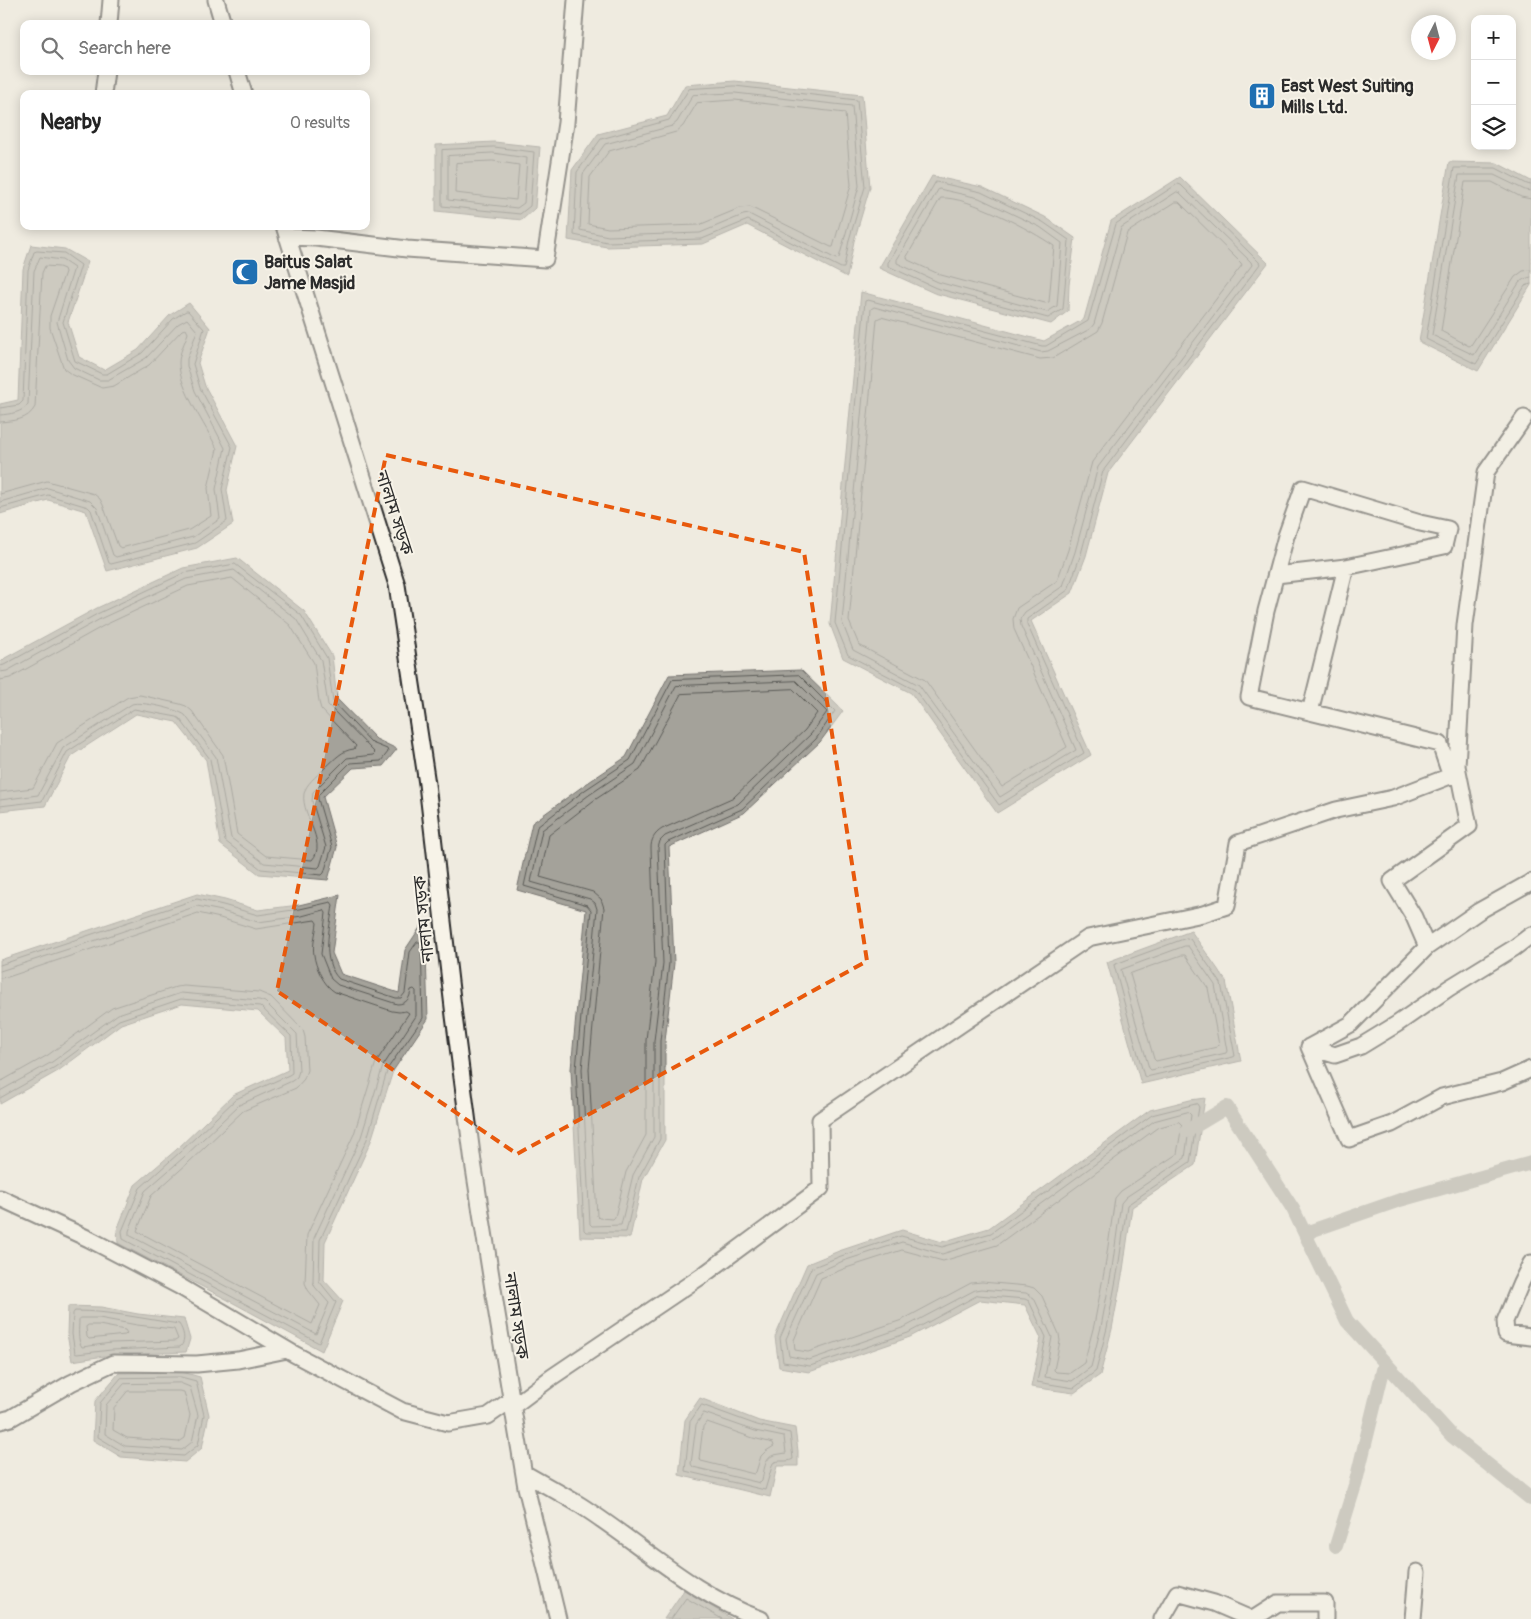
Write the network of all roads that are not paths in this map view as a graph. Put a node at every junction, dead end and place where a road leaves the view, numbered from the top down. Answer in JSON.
{"nodes":[{"id":1,"x":111,"y":0,"type":"edge"},
{"id":2,"x":216,"y":0,"type":"edge"},
{"id":3,"x":576,"y":0,"type":"edge"},
{"id":4,"x":109,"y":20,"type":"edge"},
{"id":5,"x":222,"y":20,"type":"edge"},
{"id":6,"x":105,"y":75,"type":"edge"},
{"id":7,"x":238,"y":75,"type":"edge"},
{"id":8,"x":104,"y":90,"type":"edge"},
{"id":9,"x":243,"y":90,"type":"edge"},
{"id":10,"x":286,"y":232,"type":"edge"},
{"id":11,"x":1524,"y":418,"type":"dead end"},
{"id":12,"x":1346,"y":567,"type":"junction"},
{"id":13,"x":1276,"y":575,"type":"junction"},
{"id":14,"x":1310,"y":712,"type":"junction"},
{"id":15,"x":1458,"y":769,"type":"junction"},
{"id":16,"x":1531,"y":882,"type":"edge"},
{"id":17,"x":1531,"y":935,"type":"edge"},
{"id":18,"x":1427,"y":946,"type":"junction"},
{"id":19,"x":1309,"y":1047,"type":"junction"},
{"id":20,"x":1531,"y":1069,"type":"edge"},
{"id":21,"x":0,"y":1198,"type":"edge"},
{"id":22,"x":1531,"y":1263,"type":"edge"},
{"id":23,"x":1531,"y":1337,"type":"edge"},
{"id":24,"x":287,"y":1350,"type":"junction"},
{"id":25,"x":511,"y":1403,"type":"junction"},
{"id":26,"x":0,"y":1421,"type":"edge"},
{"id":27,"x":524,"y":1473,"type":"junction"},
{"id":28,"x":1417,"y":1572,"type":"dead end"},
{"id":29,"x":558,"y":1619,"type":"edge"},
{"id":30,"x":761,"y":1619,"type":"edge"},
{"id":31,"x":1162,"y":1619,"type":"edge"},
{"id":32,"x":1252,"y":1619,"type":"edge"},
{"id":33,"x":1325,"y":1619,"type":"edge"},
{"id":34,"x":1413,"y":1619,"type":"edge"}],
"edges":[{"from":1,"to":4,"type":"street"},
{"from":2,"to":5,"type":"street"},
{"from":3,"to":10,"type":"street"},
{"from":6,"to":8,"type":"street"},
{"from":7,"to":9,"type":"street"},
{"from":10,"to":25,"type":"street","name":"নালাম সড়ক"},
{"from":11,"to":15,"type":"street"},
{"from":12,"to":13,"type":"street"},
{"from":12,"to":13,"type":"street"},
{"from":12,"to":14,"type":"street"},
{"from":13,"to":14,"type":"street"},
{"from":14,"to":15,"type":"street"},
{"from":15,"to":18,"type":"street"},
{"from":15,"to":25,"type":"street"},
{"from":16,"to":18,"type":"street"},
{"from":17,"to":19,"type":"street"},
{"from":18,"to":19,"type":"street"},
{"from":19,"to":20,"type":"street"},
{"from":21,"to":24,"type":"street"},
{"from":22,"to":23,"type":"street"},
{"from":24,"to":25,"type":"street"},
{"from":24,"to":26,"type":"street"},
{"from":25,"to":27,"type":"street","name":"নালাম সড়ক"},
{"from":27,"to":29,"type":"street","name":"নালাম সড়ক"},
{"from":27,"to":30,"type":"street"},
{"from":28,"to":34,"type":"street"},
{"from":31,"to":32,"type":"street"},
{"from":32,"to":33,"type":"street"}]}
